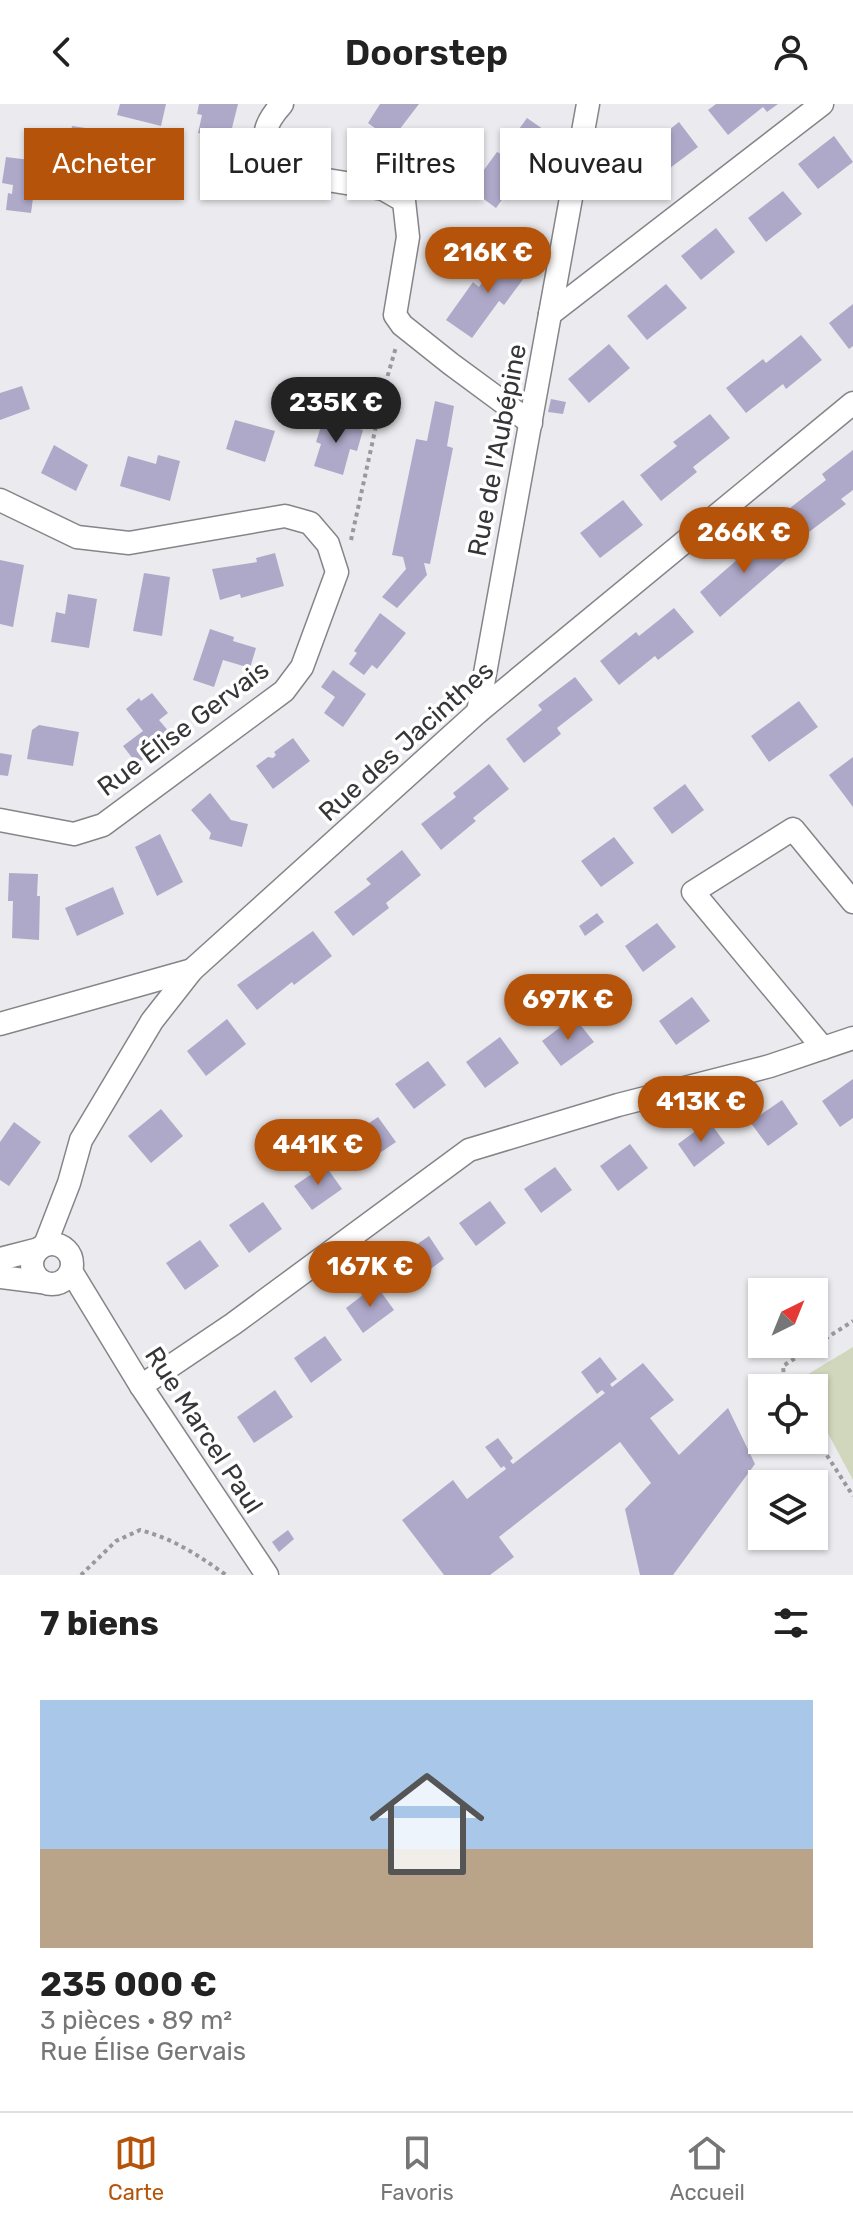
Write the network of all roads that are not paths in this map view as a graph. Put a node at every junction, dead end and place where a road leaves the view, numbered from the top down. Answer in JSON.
{"nodes":[{"id":1,"x":282,"y":104,"type":"edge"},
{"id":2,"x":588,"y":104,"type":"edge"},
{"id":3,"x":822,"y":104,"type":"edge"},
{"id":4,"x":550,"y":314,"type":"junction"},
{"id":5,"x":853,"y":403,"type":"edge"},
{"id":6,"x":531,"y":423,"type":"junction"},
{"id":7,"x":0,"y":500,"type":"edge"},
{"id":8,"x":478,"y":712,"type":"junction"},
{"id":9,"x":0,"y":820,"type":"edge"},
{"id":10,"x":853,"y":902,"type":"edge"},
{"id":11,"x":192,"y":970,"type":"junction"},
{"id":12,"x":0,"y":1024,"type":"edge"},
{"id":13,"x":853,"y":1038,"type":"edge"},
{"id":14,"x":823,"y":1048,"type":"junction"},
{"id":15,"x":0,"y":1259,"type":"edge"},
{"id":16,"x":53,"y":1264,"type":"junction"},
{"id":17,"x":0,"y":1277,"type":"edge"},
{"id":18,"x":141,"y":1386,"type":"junction"},
{"id":19,"x":267,"y":1575,"type":"edge"}],
"edges":[{"from":1,"to":6,"type":"street"},
{"from":2,"to":4,"type":"street","name":"Rue de l'Aubépine"},
{"from":3,"to":4,"type":"street"},
{"from":4,"to":6,"type":"street","name":"Rue de l'Aubépine"},
{"from":5,"to":8,"type":"street","name":"Rue des Jacinthes"},
{"from":6,"to":8,"type":"street","name":"Rue de l'Aubépine"},
{"from":7,"to":9,"type":"street","name":"Rue Élise Gervais"},
{"from":8,"to":11,"type":"street","name":"Rue des Jacinthes"},
{"from":10,"to":14,"type":"street"},
{"from":11,"to":12,"type":"street"},
{"from":11,"to":16,"type":"street","name":"Rue des Jacinthes"},
{"from":13,"to":14,"type":"street"},
{"from":14,"to":18,"type":"street"},
{"from":15,"to":16,"type":"street"},
{"from":16,"to":17,"type":"street","name":"Rue Marcel Paul"},
{"from":16,"to":18,"type":"street","name":"Rue Marcel Paul"},
{"from":18,"to":19,"type":"street","name":"Rue Marcel Paul"}]}
